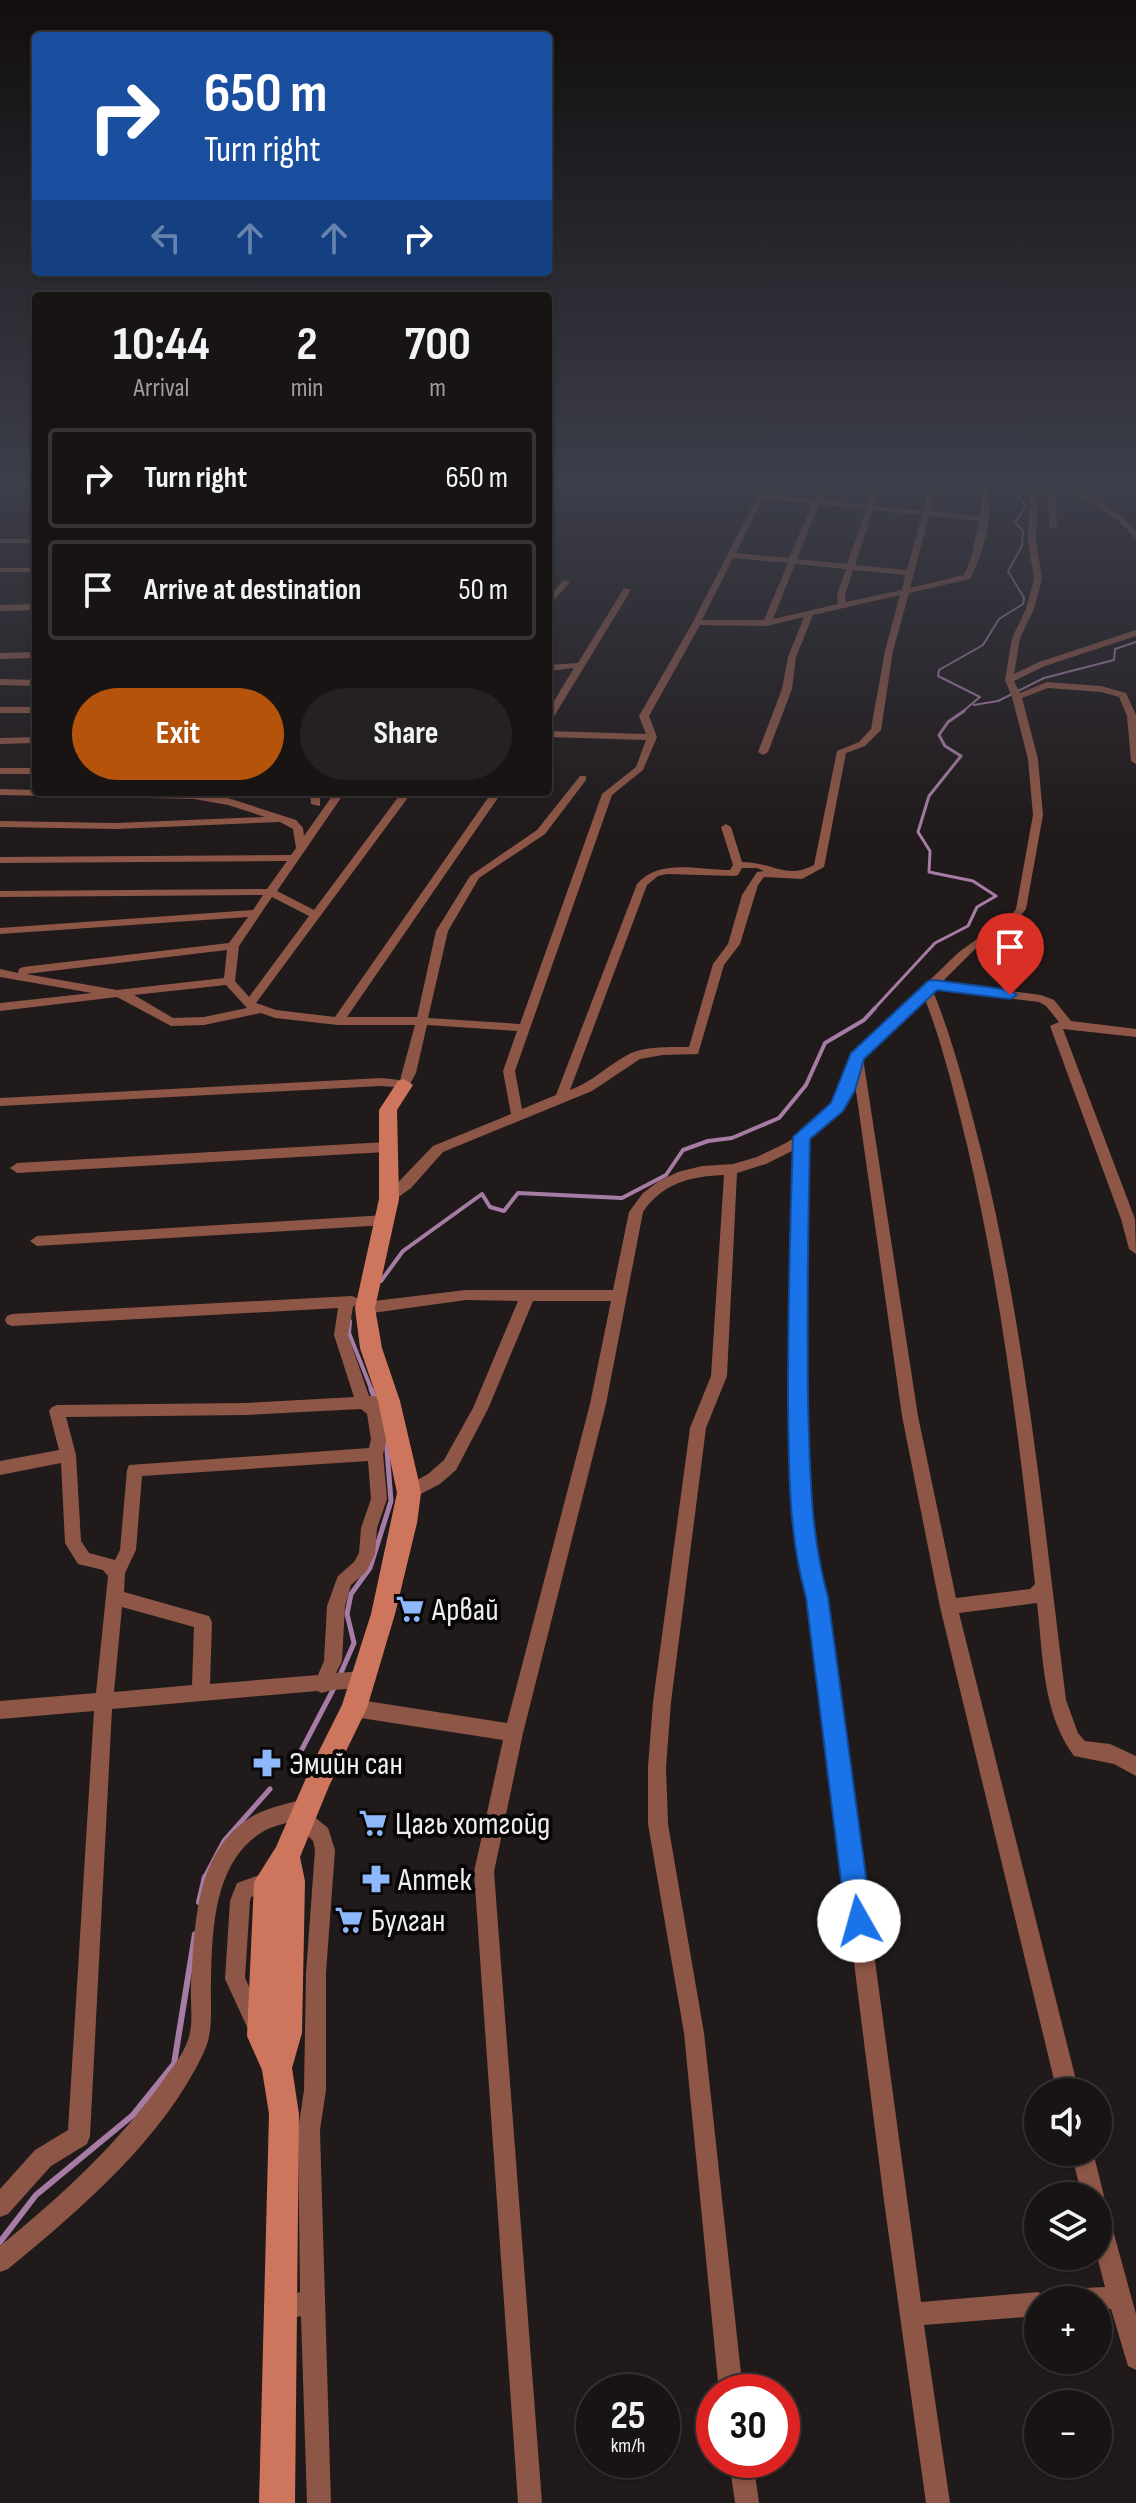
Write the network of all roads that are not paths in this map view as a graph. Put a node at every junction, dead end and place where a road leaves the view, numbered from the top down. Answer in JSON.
{"nodes":[{"id":1,"x":622,"y":598,"type":"edge"},
{"id":2,"x":710,"y":598,"type":"edge"},
{"id":3,"x":777,"y":598,"type":"edge"},
{"id":4,"x":842,"y":598,"type":"edge"},
{"id":5,"x":879,"y":598,"type":"edge"},
{"id":6,"x":903,"y":598,"type":"edge"},
{"id":7,"x":1033,"y":598,"type":"edge"},
{"id":8,"x":843,"y":606,"type":"junction"},
{"id":9,"x":32,"y":607,"type":"edge"},
{"id":10,"x":0,"y":608,"type":"edge"},
{"id":11,"x":810,"y":613,"type":"junction"},
{"id":12,"x":697,"y":622,"type":"junction"},
{"id":13,"x":767,"y":623,"type":"junction"},
{"id":14,"x":1136,"y":633,"type":"edge"},
{"id":15,"x":32,"y":655,"type":"edge"},
{"id":16,"x":0,"y":656,"type":"edge"},
{"id":17,"x":582,"y":665,"type":"junction"},
{"id":18,"x":552,"y":668,"type":"edge"},
{"id":19,"x":1009,"y":680,"type":"junction"},
{"id":20,"x":0,"y":682,"type":"edge"},
{"id":21,"x":32,"y":683,"type":"edge"},
{"id":22,"x":1017,"y":697,"type":"junction"},
{"id":23,"x":0,"y":710,"type":"edge"},
{"id":24,"x":32,"y":710,"type":"edge"},
{"id":25,"x":552,"y":712,"type":"edge"},
{"id":26,"x":552,"y":734,"type":"edge"},
{"id":27,"x":652,"y":737,"type":"junction"},
{"id":28,"x":32,"y":740,"type":"edge"},
{"id":29,"x":0,"y":741,"type":"edge"},
{"id":30,"x":763,"y":752,"type":"dead end"},
{"id":31,"x":1136,"y":761,"type":"edge"},
{"id":32,"x":0,"y":771,"type":"edge"},
{"id":33,"x":32,"y":771,"type":"edge"},
{"id":34,"x":583,"y":778,"type":"dead end"},
{"id":35,"x":0,"y":792,"type":"edge"},
{"id":36,"x":32,"y":793,"type":"edge"},
{"id":37,"x":194,"y":796,"type":"edge"},
{"id":38,"x":213,"y":796,"type":"edge"},
{"id":39,"x":337,"y":796,"type":"edge"},
{"id":40,"x":404,"y":796,"type":"edge"},
{"id":41,"x":494,"y":796,"type":"edge"},
{"id":42,"x":227,"y":802,"type":"junction"},
{"id":43,"x":278,"y":819,"type":"junction"},
{"id":44,"x":0,"y":824,"type":"edge"},
{"id":45,"x":726,"y":827,"type":"dead end"},
{"id":46,"x":297,"y":853,"type":"junction"},
{"id":47,"x":0,"y":860,"type":"edge"},
{"id":48,"x":738,"y":865,"type":"junction"},
{"id":49,"x":785,"y":875,"type":"junction"},
{"id":50,"x":270,"y":892,"type":"junction"},
{"id":51,"x":0,"y":894,"type":"edge"},
{"id":52,"x":256,"y":913,"type":"junction"},
{"id":53,"x":315,"y":915,"type":"junction"},
{"id":54,"x":0,"y":931,"type":"edge"},
{"id":55,"x":233,"y":946,"type":"junction"},
{"id":56,"x":4,"y":973,"type":"edge"},
{"id":57,"x":229,"y":981,"type":"junction"},
{"id":58,"x":930,"y":988,"type":"junction"},
{"id":59,"x":124,"y":995,"type":"junction"},
{"id":60,"x":0,"y":1007,"type":"edge"},
{"id":61,"x":254,"y":1007,"type":"junction"},
{"id":62,"x":338,"y":1021,"type":"junction"},
{"id":63,"x":422,"y":1021,"type":"junction"},
{"id":64,"x":1067,"y":1024,"type":"junction"},
{"id":65,"x":524,"y":1028,"type":"junction"},
{"id":66,"x":1136,"y":1033,"type":"edge"},
{"id":67,"x":857,"y":1057,"type":"junction"},
{"id":68,"x":404,"y":1085,"type":"junction"},
{"id":69,"x":561,"y":1098,"type":"junction"},
{"id":70,"x":0,"y":1102,"type":"edge"},
{"id":71,"x":517,"y":1114,"type":"junction"},
{"id":72,"x":802,"y":1137,"type":"junction"},
{"id":73,"x":386,"y":1147,"type":"junction"},
{"id":74,"x":17,"y":1168,"type":"dead end"},
{"id":75,"x":731,"y":1169,"type":"junction"},
{"id":76,"x":387,"y":1210,"type":"junction"},
{"id":77,"x":37,"y":1241,"type":"dead end"},
{"id":78,"x":1136,"y":1249,"type":"edge"},
{"id":79,"x":528,"y":1295,"type":"junction"},
{"id":80,"x":620,"y":1296,"type":"junction"},
{"id":81,"x":359,"y":1304,"type":"junction"},
{"id":82,"x":12,"y":1320,"type":"dead end"},
{"id":83,"x":389,"y":1401,"type":"junction"},
{"id":84,"x":363,"y":1402,"type":"junction"},
{"id":85,"x":375,"y":1454,"type":"junction"},
{"id":86,"x":68,"y":1455,"type":"junction"},
{"id":87,"x":0,"y":1468,"type":"edge"},
{"id":88,"x":409,"y":1493,"type":"junction"},
{"id":89,"x":117,"y":1573,"type":"junction"},
{"id":90,"x":1043,"y":1587,"type":"junction"},
{"id":91,"x":114,"y":1597,"type":"junction"},
{"id":92,"x":949,"y":1607,"type":"junction"},
{"id":93,"x":364,"y":1679,"type":"junction"},
{"id":94,"x":322,"y":1685,"type":"junction"},
{"id":95,"x":201,"y":1692,"type":"junction"},
{"id":96,"x":104,"y":1699,"type":"junction"},
{"id":97,"x":354,"y":1708,"type":"junction"},
{"id":98,"x":0,"y":1710,"type":"edge"},
{"id":99,"x":514,"y":1733,"type":"junction"},
{"id":100,"x":1136,"y":1767,"type":"edge"},
{"id":101,"x":303,"y":1813,"type":"junction"},
{"id":102,"x":286,"y":1857,"type":"junction"},
{"id":103,"x":277,"y":2068,"type":"junction"},
{"id":104,"x":1065,"y":2078,"type":"edge"},
{"id":105,"x":298,"y":2111,"type":"junction"},
{"id":106,"x":0,"y":2206,"type":"edge"},
{"id":107,"x":0,"y":2261,"type":"edge"},
{"id":108,"x":1111,"y":2270,"type":"edge"},
{"id":109,"x":1118,"y":2297,"type":"junction"},
{"id":110,"x":1112,"y":2298,"type":"edge"},
{"id":111,"x":296,"y":2305,"type":"junction"},
{"id":112,"x":1024,"y":2305,"type":"edge"},
{"id":113,"x":913,"y":2314,"type":"junction"},
{"id":114,"x":1136,"y":2358,"type":"edge"},
{"id":115,"x":729,"y":2374,"type":"edge"},
{"id":116,"x":744,"y":2478,"type":"edge"},
{"id":117,"x":277,"y":2503,"type":"edge"},
{"id":118,"x":319,"y":2503,"type":"edge"},
{"id":119,"x":530,"y":2503,"type":"edge"},
{"id":120,"x":747,"y":2503,"type":"edge"},
{"id":121,"x":938,"y":2503,"type":"edge"}],
"edges":[{"from":1,"to":17,"type":"street"},
{"from":2,"to":12,"type":"street"},
{"from":3,"to":13,"type":"street"},
{"from":4,"to":8,"type":"street"},
{"from":5,"to":8,"type":"street"},
{"from":6,"to":49,"type":"street"},
{"from":7,"to":19,"type":"street"},
{"from":8,"to":11,"type":"street"},
{"from":9,"to":10,"type":"street"},
{"from":11,"to":13,"type":"street"},
{"from":11,"to":30,"type":"street"},
{"from":12,"to":13,"type":"street"},
{"from":12,"to":27,"type":"street"},
{"from":14,"to":19,"type":"street"},
{"from":15,"to":16,"type":"street"},
{"from":17,"to":18,"type":"street"},
{"from":17,"to":25,"type":"street"},
{"from":19,"to":22,"type":"street"},
{"from":20,"to":21,"type":"street"},
{"from":22,"to":31,"type":"street"},
{"from":22,"to":58,"type":"street"},
{"from":23,"to":24,"type":"street"},
{"from":26,"to":27,"type":"street"},
{"from":27,"to":65,"type":"street"},
{"from":28,"to":29,"type":"street"},
{"from":32,"to":33,"type":"street"},
{"from":34,"to":63,"type":"street"},
{"from":35,"to":36,"type":"street"},
{"from":37,"to":42,"type":"street"},
{"from":38,"to":42,"type":"street"},
{"from":39,"to":46,"type":"street"},
{"from":40,"to":53,"type":"street"},
{"from":41,"to":62,"type":"street"},
{"from":42,"to":43,"type":"street"},
{"from":43,"to":44,"type":"street"},
{"from":43,"to":46,"type":"street"},
{"from":45,"to":48,"type":"street"},
{"from":46,"to":47,"type":"street"},
{"from":46,"to":50,"type":"street"},
{"from":48,"to":49,"type":"street"},
{"from":48,"to":69,"type":"street"},
{"from":49,"to":69,"type":"street"},
{"from":50,"to":51,"type":"street"},
{"from":50,"to":52,"type":"street"},
{"from":50,"to":53,"type":"street"},
{"from":52,"to":54,"type":"street"},
{"from":52,"to":55,"type":"street"},
{"from":53,"to":61,"type":"street"},
{"from":55,"to":56,"type":"street"},
{"from":55,"to":57,"type":"street"},
{"from":56,"to":59,"type":"street"},
{"from":57,"to":59,"type":"street"},
{"from":57,"to":61,"type":"street"},
{"from":58,"to":64,"type":"street"},
{"from":58,"to":67,"type":"street"},
{"from":58,"to":90,"type":"street"},
{"from":59,"to":60,"type":"street"},
{"from":59,"to":61,"type":"street"},
{"from":61,"to":62,"type":"street"},
{"from":62,"to":63,"type":"street"},
{"from":63,"to":65,"type":"street"},
{"from":63,"to":68,"type":"street"},
{"from":64,"to":66,"type":"street"},
{"from":64,"to":78,"type":"street"},
{"from":65,"to":71,"type":"street"},
{"from":67,"to":72,"type":"street"},
{"from":67,"to":92,"type":"street"},
{"from":68,"to":70,"type":"street"},
{"from":68,"to":73,"type":"street"},
{"from":69,"to":71,"type":"street"},
{"from":71,"to":76,"type":"street"},
{"from":72,"to":75,"type":"street"},
{"from":72,"to":113,"type":"street"},
{"from":73,"to":74,"type":"street"},
{"from":73,"to":76,"type":"street"},
{"from":75,"to":80,"type":"street"},
{"from":75,"to":115,"type":"street"},
{"from":76,"to":77,"type":"street"},
{"from":76,"to":81,"type":"street"},
{"from":79,"to":80,"type":"street"},
{"from":79,"to":81,"type":"street"},
{"from":79,"to":88,"type":"street"},
{"from":80,"to":99,"type":"street"},
{"from":81,"to":82,"type":"street"},
{"from":81,"to":83,"type":"street"},
{"from":81,"to":84,"type":"street"},
{"from":83,"to":84,"type":"street"},
{"from":83,"to":88,"type":"street"},
{"from":84,"to":85,"type":"street"},
{"from":84,"to":86,"type":"street"},
{"from":85,"to":89,"type":"street"},
{"from":85,"to":94,"type":"street"},
{"from":86,"to":87,"type":"street"},
{"from":86,"to":89,"type":"street"},
{"from":88,"to":93,"type":"street"},
{"from":89,"to":91,"type":"street"},
{"from":90,"to":92,"type":"street"},
{"from":90,"to":100,"type":"street"},
{"from":91,"to":95,"type":"street"},
{"from":91,"to":96,"type":"street"},
{"from":92,"to":104,"type":"street"},
{"from":93,"to":94,"type":"street"},
{"from":93,"to":97,"type":"street"},
{"from":94,"to":95,"type":"street"},
{"from":95,"to":96,"type":"street"},
{"from":96,"to":98,"type":"street"},
{"from":96,"to":106,"type":"street"},
{"from":97,"to":99,"type":"street"},
{"from":97,"to":101,"type":"street"},
{"from":99,"to":119,"type":"street"},
{"from":101,"to":102,"type":"street"},
{"from":101,"to":105,"type":"street"},
{"from":101,"to":107,"type":"street"},
{"from":102,"to":103,"type":"street"},
{"from":102,"to":103,"type":"street"},
{"from":103,"to":105,"type":"street"},
{"from":105,"to":111,"type":"street"},
{"from":108,"to":109,"type":"street"},
{"from":109,"to":110,"type":"street"},
{"from":109,"to":114,"type":"street"},
{"from":111,"to":117,"type":"street"},
{"from":111,"to":118,"type":"street"},
{"from":112,"to":113,"type":"street"},
{"from":113,"to":121,"type":"street"},
{"from":116,"to":120,"type":"street"}]}
